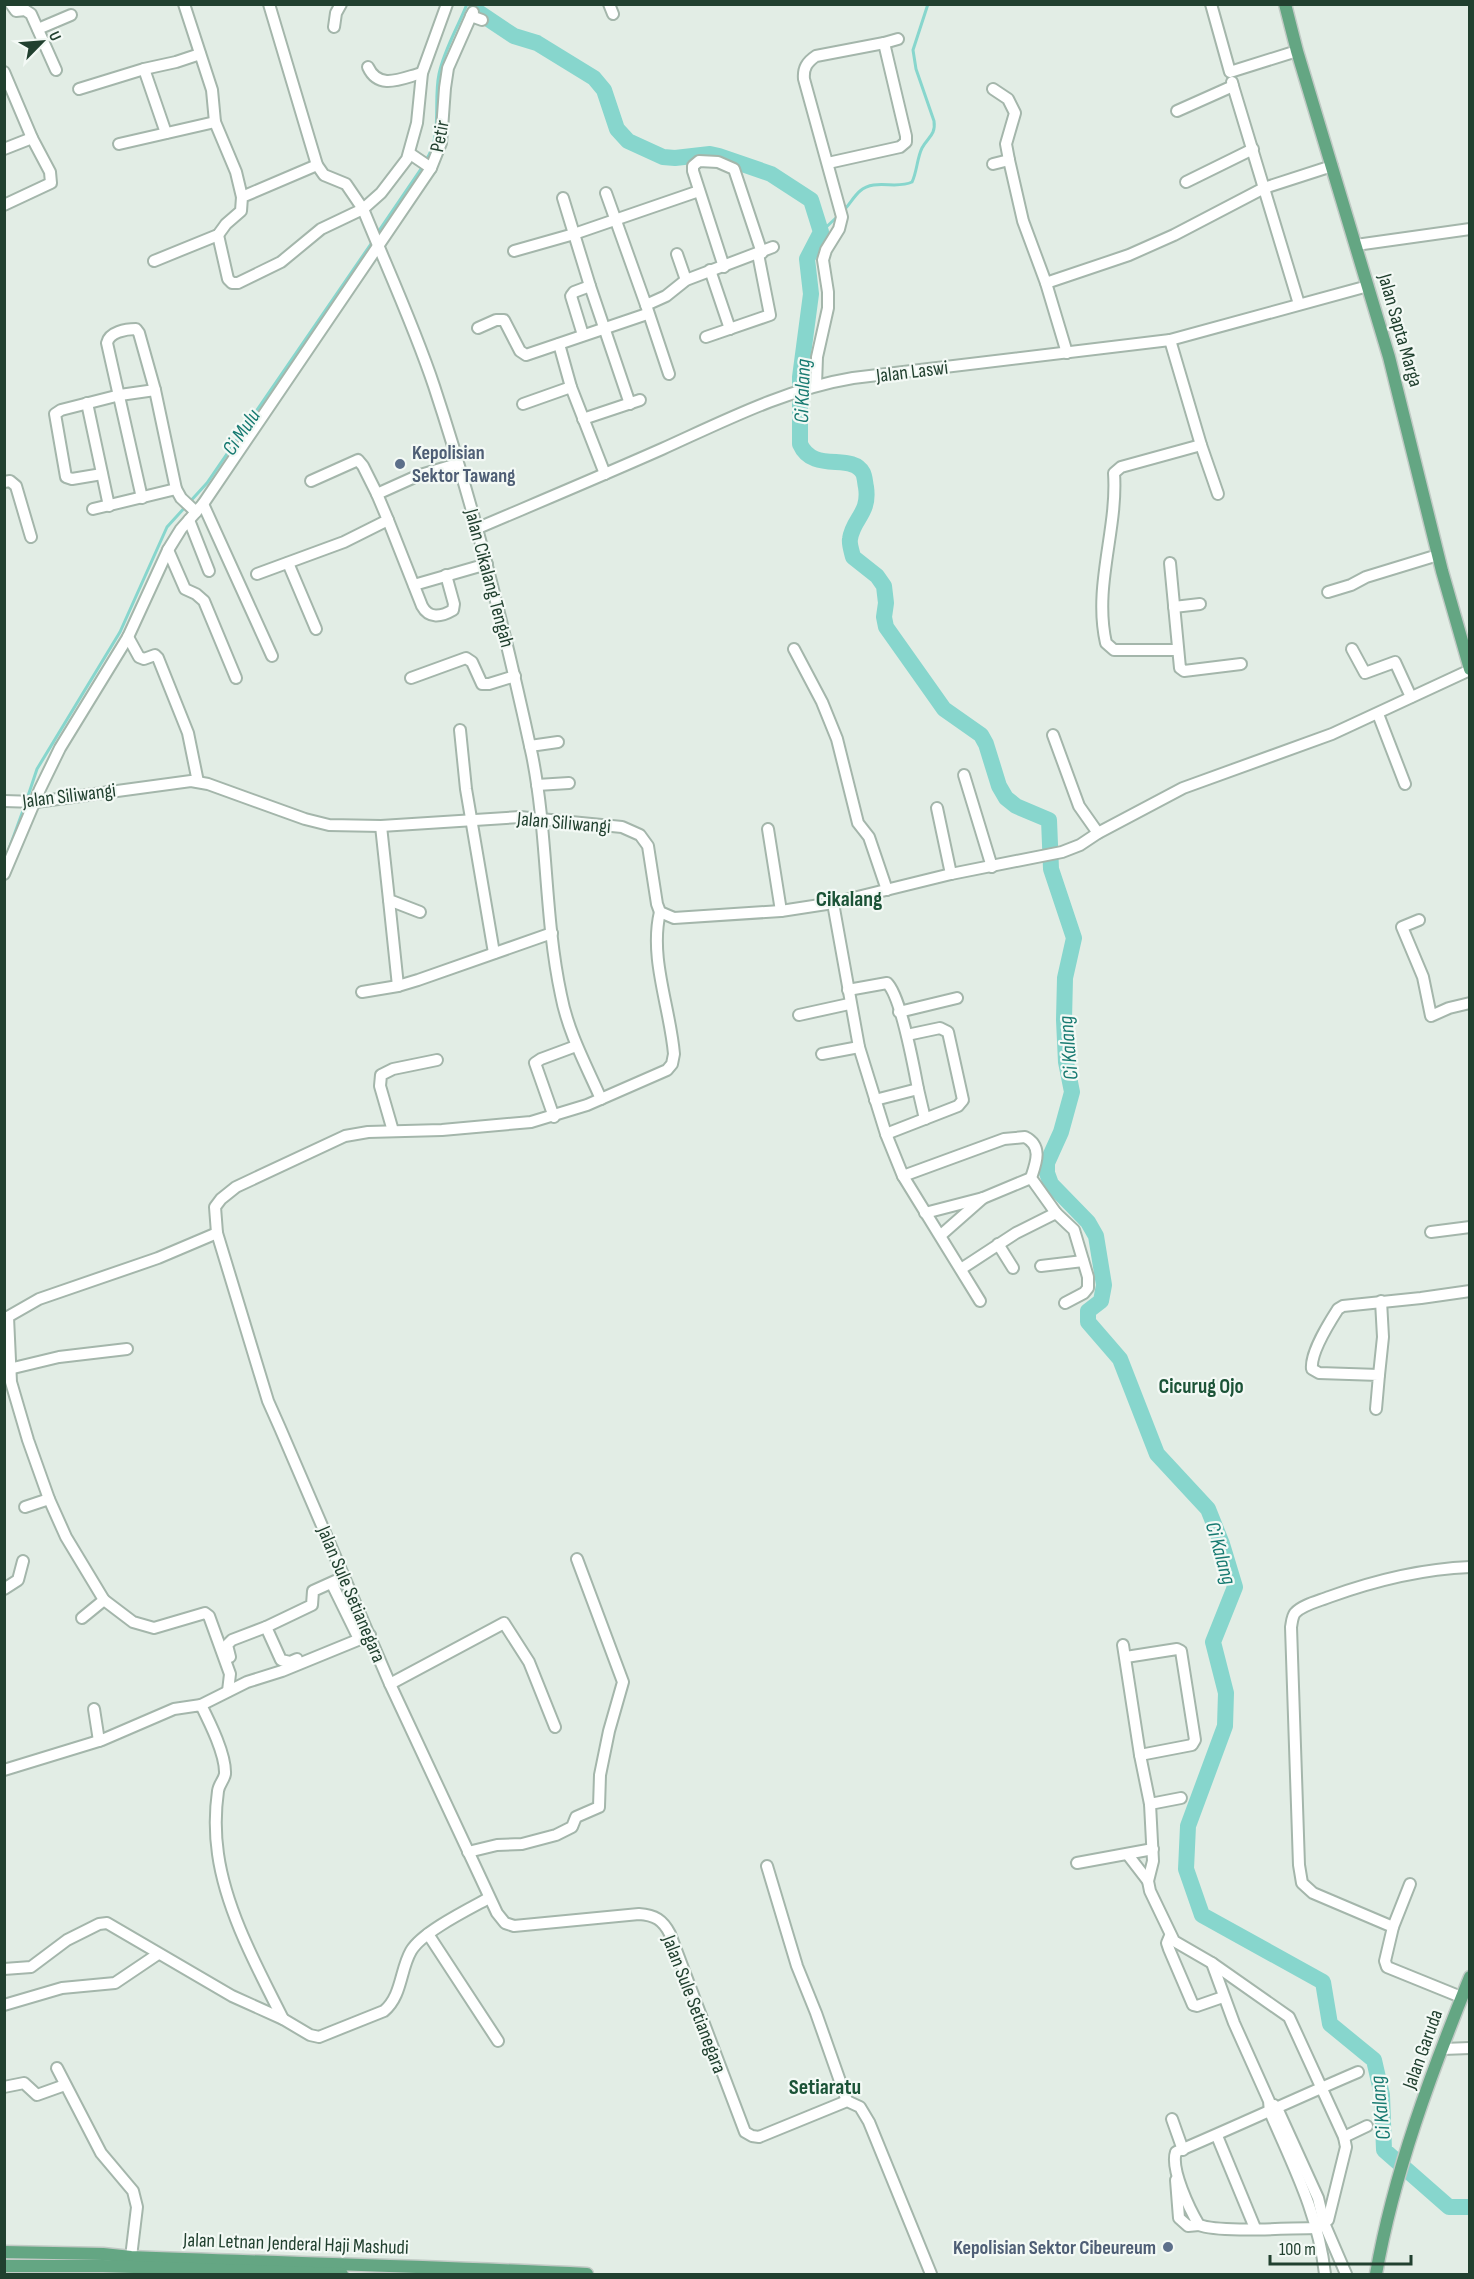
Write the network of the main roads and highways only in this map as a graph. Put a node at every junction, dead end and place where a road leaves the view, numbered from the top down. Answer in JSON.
{"nodes":[{"id":1,"x":1285,"y":4,"type":"edge"},
{"id":2,"x":1470,"y":669,"type":"edge"},
{"id":3,"x":1470,"y":1977,"type":"edge"},
{"id":4,"x":4,"y":2253,"type":"edge"},
{"id":5,"x":103,"y":2260,"type":"junction"},
{"id":6,"x":4,"y":2266,"type":"edge"},
{"id":7,"x":342,"y":2274,"type":"edge"},
{"id":8,"x":587,"y":2274,"type":"edge"},
{"id":9,"x":1376,"y":2274,"type":"edge"}],
"edges":[{"from":1,"to":2,"type":"main road","name":"Jalan Sapta Marga"},
{"from":3,"to":9,"type":"main road","name":"Jalan Garuda"},
{"from":4,"to":5,"type":"main road","name":"Jalan Letnan Jenderal Haji Mashudi"},
{"from":5,"to":6,"type":"main road","name":"Jalan Letnan Jenderal Haji Mashudi"},
{"from":5,"to":7,"type":"main road","name":"Jalan Letnan Jenderal Haji Mashudi"},
{"from":5,"to":8,"type":"main road","name":"Jalan Letnan Jenderal Haji Mashudi"}]}
